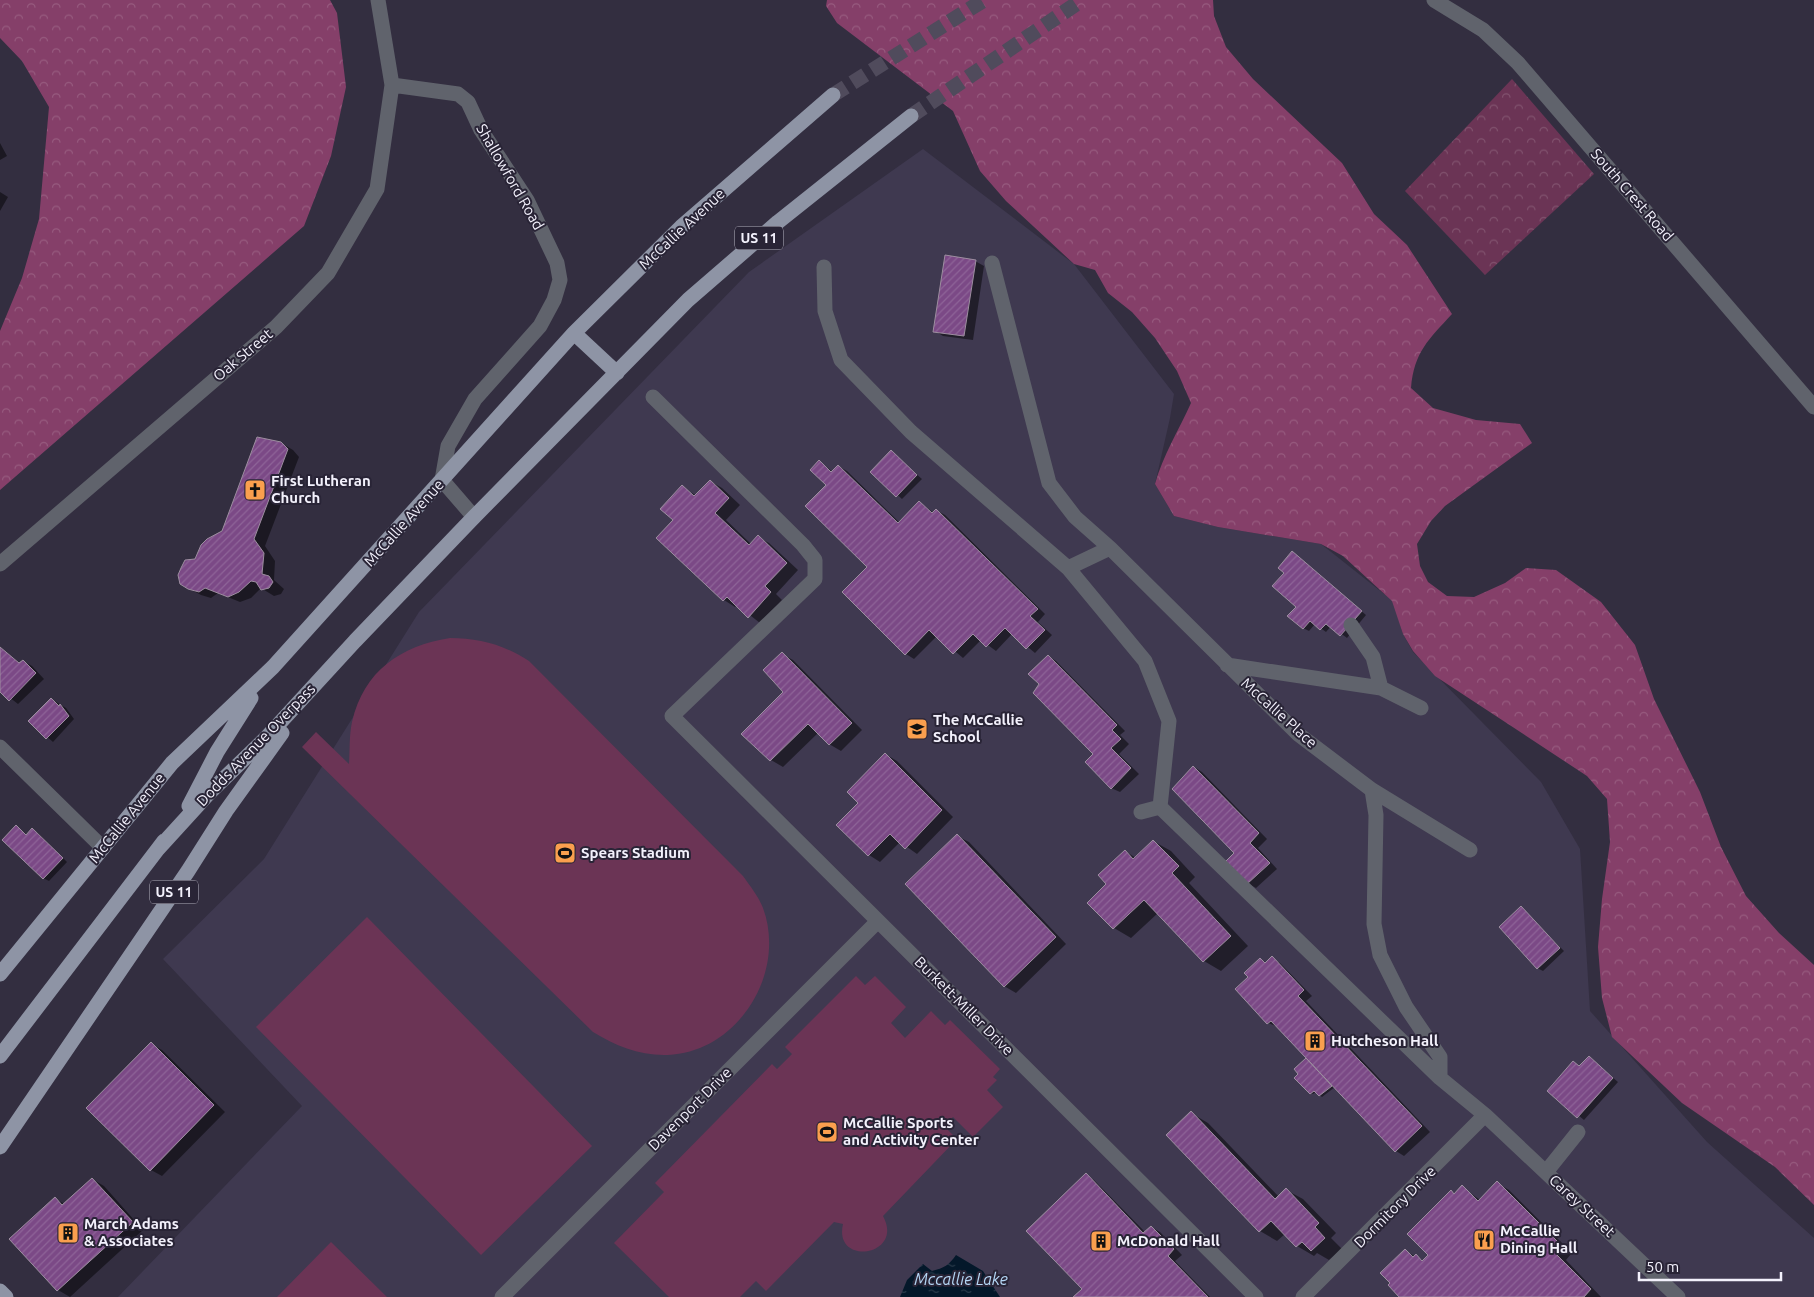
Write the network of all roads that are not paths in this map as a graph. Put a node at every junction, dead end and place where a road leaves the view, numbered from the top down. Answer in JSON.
{"nodes":[{"id":1,"x":378,"y":0,"type":"edge"},
{"id":2,"x":1434,"y":0,"type":"edge"},
{"id":3,"x":392,"y":85,"type":"junction"},
{"id":4,"x":832,"y":95,"type":"tunnel mouth"},
{"id":5,"x":911,"y":116,"type":"tunnel mouth"},
{"id":6,"x":992,"y":263,"type":"dead end"},
{"id":7,"x":824,"y":267,"type":"dead end"},
{"id":8,"x":574,"y":333,"type":"junction"},
{"id":9,"x":618,"y":373,"type":"junction"},
{"id":10,"x":653,"y":397,"type":"dead end"},
{"id":11,"x":1814,"y":408,"type":"edge"},
{"id":12,"x":442,"y":480,"type":"junction"},
{"id":13,"x":474,"y":517,"type":"junction"},
{"id":14,"x":1110,"y":548,"type":"junction"},
{"id":15,"x":0,"y":564,"type":"edge"},
{"id":16,"x":1068,"y":568,"type":"junction"},
{"id":17,"x":1352,"y":625,"type":"dead end"},
{"id":18,"x":355,"y":641,"type":"junction"},
{"id":19,"x":1227,"y":665,"type":"junction"},
{"id":20,"x":274,"y":667,"type":"junction"},
{"id":21,"x":1381,"y":688,"type":"junction"},
{"id":22,"x":1421,"y":708,"type":"dead end"},
{"id":23,"x":0,"y":747,"type":"edge"},
{"id":24,"x":1372,"y":790,"type":"junction"},
{"id":25,"x":1160,"y":807,"type":"junction"},
{"id":26,"x":1141,"y":812,"type":"dead end"},
{"id":27,"x":103,"y":848,"type":"junction"},
{"id":28,"x":158,"y":849,"type":"junction"},
{"id":29,"x":1470,"y":850,"type":"dead end"},
{"id":30,"x":878,"y":921,"type":"junction"},
{"id":31,"x":0,"y":974,"type":"edge"},
{"id":32,"x":0,"y":1056,"type":"edge"},
{"id":33,"x":1440,"y":1078,"type":"junction"},
{"id":34,"x":1485,"y":1115,"type":"junction"},
{"id":35,"x":1578,"y":1132,"type":"dead end"},
{"id":36,"x":0,"y":1147,"type":"edge"},
{"id":37,"x":1546,"y":1172,"type":"junction"},
{"id":38,"x":0,"y":1291,"type":"edge"},
{"id":39,"x":6,"y":1297,"type":"edge"},
{"id":40,"x":502,"y":1297,"type":"edge"},
{"id":41,"x":1256,"y":1297,"type":"edge"},
{"id":42,"x":1303,"y":1297,"type":"edge"},
{"id":43,"x":1678,"y":1297,"type":"edge"}],
"edges":[{"from":1,"to":3,"type":"street"},
{"from":2,"to":11,"type":"street","name":"South Crest Road"},
{"from":3,"to":12,"type":"street","name":"Shallowford Road"},
{"from":3,"to":15,"type":"street","name":"Oak Street"},
{"from":4,"to":8,"type":"main road","name":"McCallie Avenue"},
{"from":5,"to":9,"type":"main road","number":"US 11"},
{"from":6,"to":14,"type":"street","name":"McCallie Place"},
{"from":7,"to":16,"type":"street"},
{"from":8,"to":9,"type":"main road"},
{"from":8,"to":12,"type":"main road","name":"McCallie Avenue"},
{"from":9,"to":13,"type":"main road","number":"US 11"},
{"from":10,"to":30,"type":"street","name":"Burkett-Miller Drive"},
{"from":12,"to":13,"type":"street"},
{"from":12,"to":20,"type":"main road","name":"McCallie Avenue"},
{"from":13,"to":18,"type":"main road","number":"US 11"},
{"from":14,"to":16,"type":"street"},
{"from":14,"to":19,"type":"street","name":"McCallie Place"},
{"from":16,"to":25,"type":"street"},
{"from":17,"to":21,"type":"street"},
{"from":18,"to":28,"type":"main road","name":"Dodds Avenue Overpass"},
{"from":18,"to":36,"type":"main road","number":"US 11"},
{"from":19,"to":21,"type":"street"},
{"from":19,"to":24,"type":"street","name":"McCallie Place"},
{"from":20,"to":27,"type":"main road","name":"McCallie Avenue"},
{"from":20,"to":28,"type":"main road","name":"Dodds Avenue Overpass"},
{"from":21,"to":22,"type":"street"},
{"from":23,"to":27,"type":"street"},
{"from":24,"to":29,"type":"street","name":"McCallie Place"},
{"from":24,"to":33,"type":"street"},
{"from":25,"to":26,"type":"street"},
{"from":25,"to":33,"type":"street"},
{"from":27,"to":31,"type":"main road","name":"McCallie Avenue"},
{"from":28,"to":32,"type":"main road","name":"Dodds Avenue Overpass"},
{"from":30,"to":40,"type":"street","name":"Davenport Drive"},
{"from":30,"to":41,"type":"street","name":"Burkett-Miller Drive"},
{"from":33,"to":34,"type":"street"},
{"from":34,"to":37,"type":"street","name":"Carey Street"},
{"from":34,"to":42,"type":"street","name":"Dormitory Drive"},
{"from":35,"to":37,"type":"street"},
{"from":37,"to":43,"type":"street","name":"Carey Street"},
{"from":38,"to":39,"type":"main road"}]}
